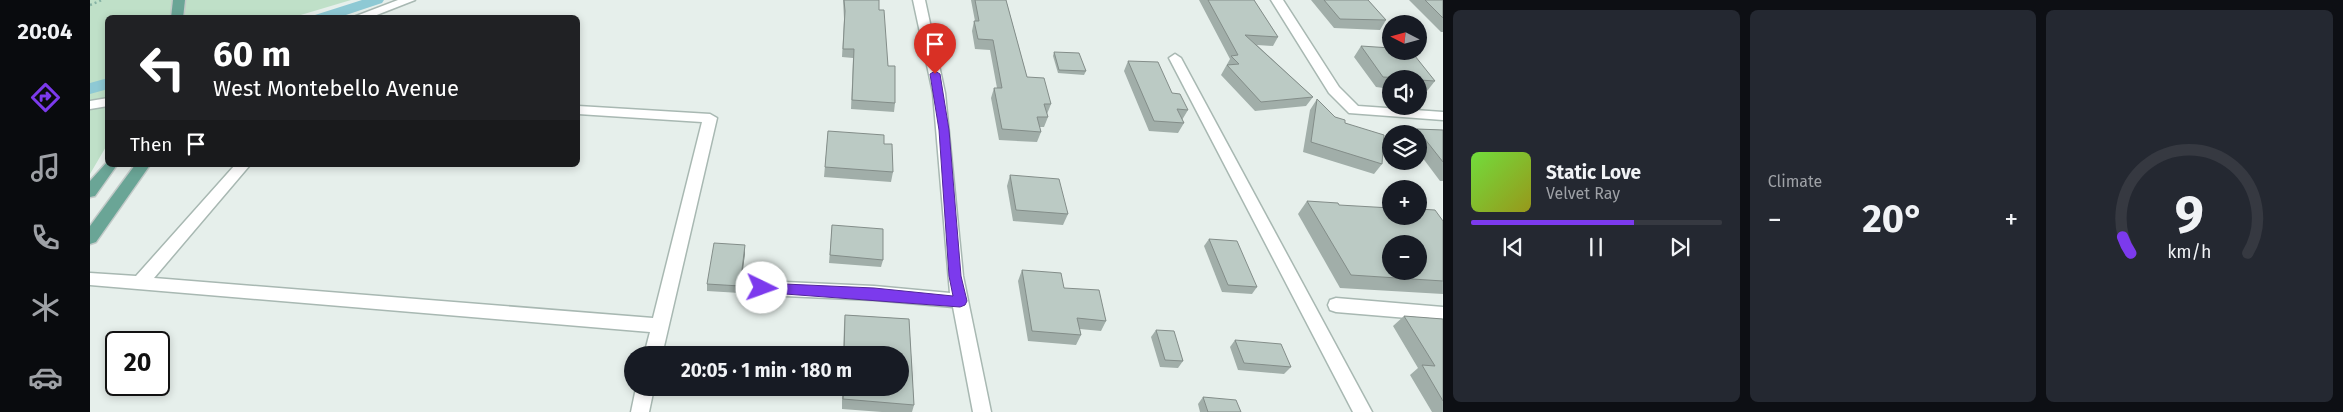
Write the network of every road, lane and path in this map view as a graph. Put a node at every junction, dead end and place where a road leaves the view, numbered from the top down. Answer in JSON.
{"nodes":[{"id":1,"x":102,"y":0,"type":"edge"},
{"id":2,"x":409,"y":0,"type":"edge"},
{"id":3,"x":919,"y":0,"type":"edge"},
{"id":4,"x":1277,"y":0,"type":"edge"},
{"id":5,"x":179,"y":1,"type":"edge"},
{"id":6,"x":90,"y":5,"type":"edge"},
{"id":7,"x":177,"y":15,"type":"edge"},
{"id":8,"x":365,"y":15,"type":"edge"},
{"id":9,"x":1175,"y":58,"type":"dead end"},
{"id":10,"x":105,"y":102,"type":"edge"},
{"id":11,"x":90,"y":105,"type":"edge"},
{"id":12,"x":580,"y":110,"type":"edge"},
{"id":13,"x":1443,"y":116,"type":"edge"},
{"id":14,"x":109,"y":167,"type":"edge"},
{"id":15,"x":142,"y":167,"type":"edge"},
{"id":16,"x":241,"y":167,"type":"edge"},
{"id":17,"x":90,"y":192,"type":"edge"},
{"id":18,"x":90,"y":238,"type":"edge"},
{"id":19,"x":90,"y":279,"type":"edge"},
{"id":20,"x":140,"y":283,"type":"junction"},
{"id":21,"x":762,"y":288,"type":"dead end"},
{"id":22,"x":960,"y":301,"type":"junction"},
{"id":23,"x":1336,"y":305,"type":"dead end"},
{"id":24,"x":1443,"y":314,"type":"edge"},
{"id":25,"x":659,"y":326,"type":"junction"},
{"id":26,"x":655,"y":346,"type":"edge"},
{"id":27,"x":643,"y":396,"type":"edge"},
{"id":28,"x":640,"y":412,"type":"edge"},
{"id":29,"x":982,"y":412,"type":"edge"},
{"id":30,"x":1362,"y":412,"type":"edge"}],
"edges":[{"from":1,"to":6,"type":"path"},
{"from":2,"to":8,"type":"street"},
{"from":3,"to":22,"type":"street"},
{"from":4,"to":13,"type":"street"},
{"from":5,"to":7,"type":"main road"},
{"from":9,"to":30,"type":"street"},
{"from":10,"to":11,"type":"street"},
{"from":12,"to":25,"type":"street"},
{"from":14,"to":17,"type":"main road"},
{"from":15,"to":18,"type":"main road"},
{"from":16,"to":20,"type":"street"},
{"from":19,"to":20,"type":"street"},
{"from":20,"to":25,"type":"street"},
{"from":21,"to":22,"type":"street"},
{"from":22,"to":29,"type":"street"},
{"from":23,"to":24,"type":"street"},
{"from":25,"to":26,"type":"street"},
{"from":27,"to":28,"type":"street"}]}
